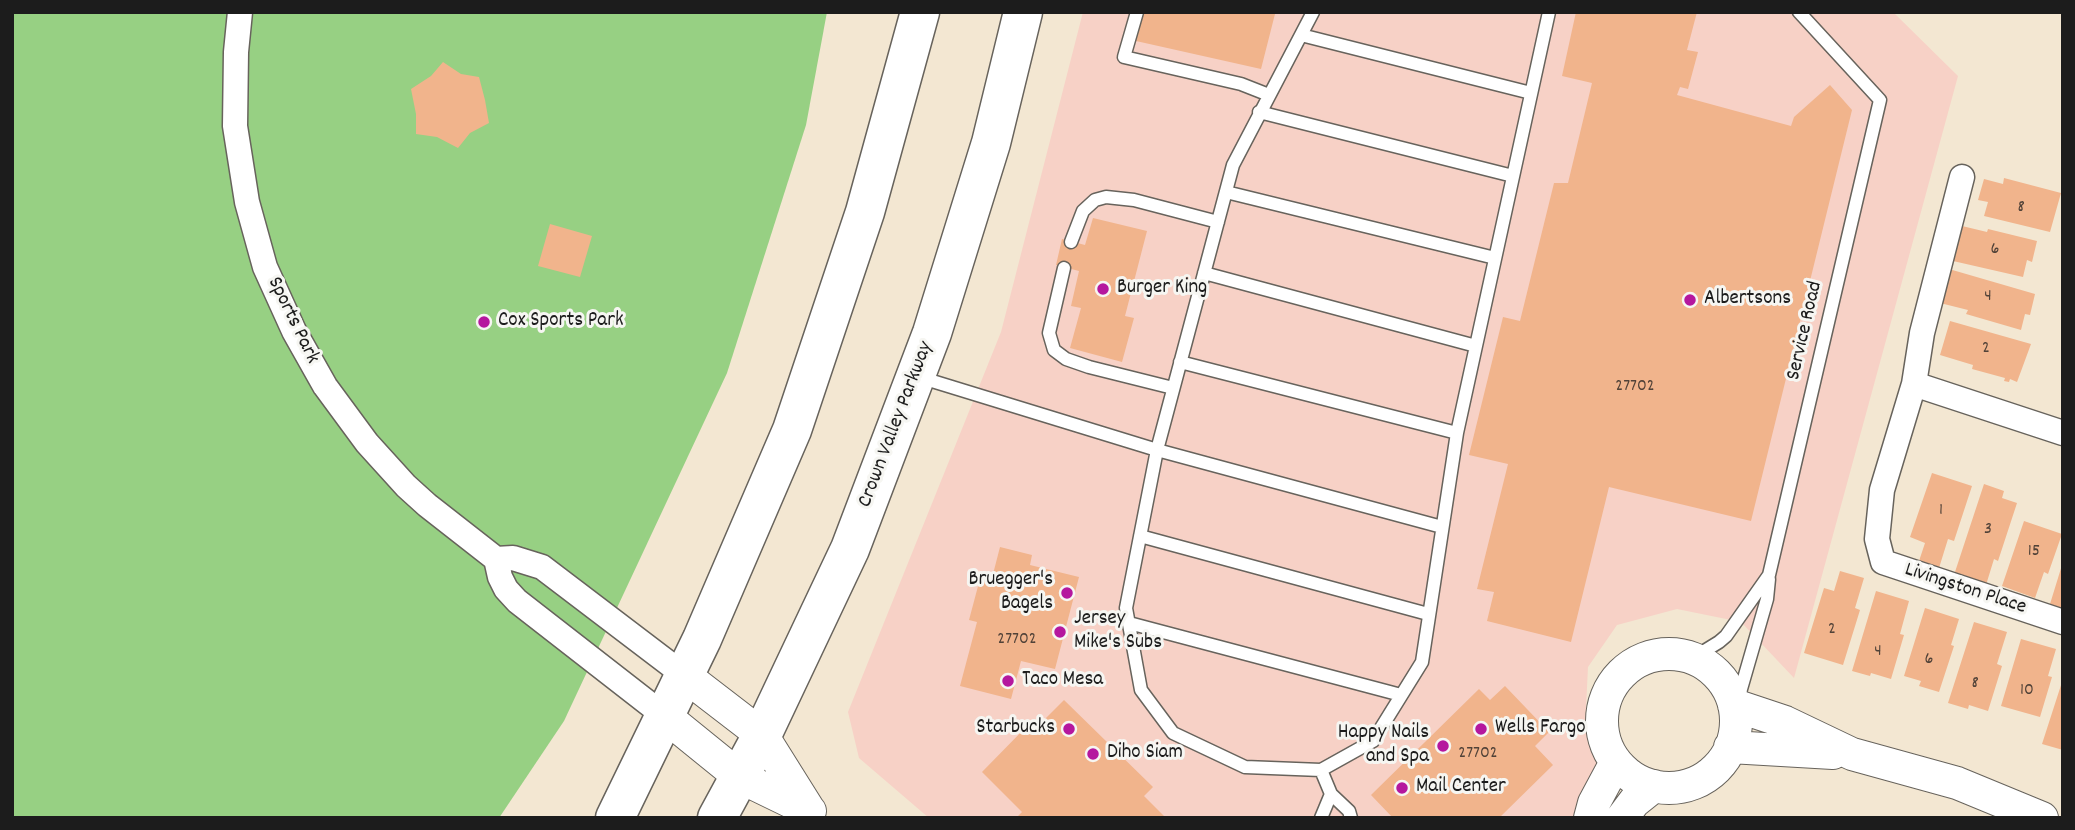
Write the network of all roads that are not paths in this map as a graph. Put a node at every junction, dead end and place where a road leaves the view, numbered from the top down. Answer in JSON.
{"nodes":[{"id":1,"x":240,"y":12,"type":"edge"},
{"id":2,"x":920,"y":12,"type":"edge"},
{"id":3,"x":1023,"y":12,"type":"edge"},
{"id":4,"x":1137,"y":12,"type":"edge"},
{"id":5,"x":1313,"y":12,"type":"edge"},
{"id":6,"x":1549,"y":12,"type":"edge"},
{"id":7,"x":1799,"y":12,"type":"edge"},
{"id":8,"x":1301,"y":35,"type":"junction"},
{"id":9,"x":1531,"y":93,"type":"junction"},
{"id":10,"x":1269,"y":95,"type":"junction"},
{"id":11,"x":1259,"y":112,"type":"junction"},
{"id":12,"x":1513,"y":176,"type":"junction"},
{"id":13,"x":1962,"y":177,"type":"dead end"},
{"id":14,"x":1226,"y":192,"type":"junction"},
{"id":15,"x":1218,"y":222,"type":"junction"},
{"id":16,"x":1072,"y":242,"type":"dead end"},
{"id":17,"x":1495,"y":258,"type":"junction"},
{"id":18,"x":1064,"y":268,"type":"dead end"},
{"id":19,"x":1204,"y":273,"type":"junction"},
{"id":20,"x":1476,"y":346,"type":"junction"},
{"id":21,"x":1180,"y":362,"type":"junction"},
{"id":22,"x":915,"y":376,"type":"junction"},
{"id":23,"x":1914,"y":384,"type":"junction"},
{"id":24,"x":1173,"y":388,"type":"junction"},
{"id":25,"x":1457,"y":433,"type":"junction"},
{"id":26,"x":2063,"y":433,"type":"edge"},
{"id":27,"x":1157,"y":450,"type":"junction"},
{"id":28,"x":1442,"y":527,"type":"junction"},
{"id":29,"x":1140,"y":536,"type":"junction"},
{"id":30,"x":496,"y":559,"type":"junction"},
{"id":31,"x":1769,"y":575,"type":"junction"},
{"id":32,"x":1429,"y":614,"type":"junction"},
{"id":33,"x":2063,"y":622,"type":"edge"},
{"id":34,"x":1129,"y":623,"type":"junction"},
{"id":35,"x":1693,"y":658,"type":"junction"},
{"id":36,"x":684,"y":675,"type":"junction"},
{"id":37,"x":1401,"y":695,"type":"junction"},
{"id":38,"x":1734,"y":702,"type":"junction"},
{"id":39,"x":666,"y":717,"type":"junction"},
{"id":40,"x":762,"y":735,"type":"junction"},
{"id":41,"x":1730,"y":747,"type":"junction"},
{"id":42,"x":1852,"y":754,"type":"junction"},
{"id":43,"x":1616,"y":762,"type":"junction"},
{"id":44,"x":1321,"y":770,"type":"junction"},
{"id":45,"x":740,"y":777,"type":"junction"},
{"id":46,"x":1654,"y":786,"type":"junction"},
{"id":47,"x":1331,"y":794,"type":"junction"},
{"id":48,"x":813,"y":814,"type":"edge"},
{"id":49,"x":615,"y":818,"type":"edge"},
{"id":50,"x":717,"y":818,"type":"edge"},
{"id":51,"x":1321,"y":818,"type":"edge"},
{"id":52,"x":1351,"y":818,"type":"edge"},
{"id":53,"x":1590,"y":818,"type":"edge"},
{"id":54,"x":1622,"y":818,"type":"edge"},
{"id":55,"x":2042,"y":818,"type":"edge"}],
"edges":[{"from":1,"to":30,"type":"street","name":"Sports Park"},
{"from":2,"to":36,"type":"main road"},
{"from":3,"to":22,"type":"main road","name":"Crown Valley Parkway"},
{"from":4,"to":10,"type":"lane"},
{"from":5,"to":8,"type":"lane"},
{"from":6,"to":9,"type":"lane"},
{"from":7,"to":31,"type":"lane","name":"Service Road"},
{"from":8,"to":9,"type":"lane"},
{"from":8,"to":10,"type":"lane"},
{"from":9,"to":12,"type":"lane"},
{"from":10,"to":11,"type":"lane"},
{"from":11,"to":12,"type":"lane"},
{"from":11,"to":14,"type":"lane"},
{"from":12,"to":17,"type":"lane"},
{"from":13,"to":23,"type":"street","name":"Livingston Place"},
{"from":14,"to":15,"type":"lane"},
{"from":14,"to":17,"type":"lane"},
{"from":15,"to":16,"type":"lane"},
{"from":15,"to":19,"type":"lane"},
{"from":17,"to":20,"type":"lane"},
{"from":18,"to":24,"type":"lane"},
{"from":19,"to":20,"type":"lane"},
{"from":19,"to":21,"type":"lane"},
{"from":20,"to":25,"type":"lane"},
{"from":21,"to":24,"type":"lane"},
{"from":21,"to":25,"type":"lane"},
{"from":22,"to":27,"type":"lane"},
{"from":22,"to":40,"type":"main road","name":"Crown Valley Parkway"},
{"from":23,"to":26,"type":"street"},
{"from":23,"to":33,"type":"street","name":"Livingston Place"},
{"from":24,"to":27,"type":"lane"},
{"from":25,"to":28,"type":"lane"},
{"from":27,"to":28,"type":"lane"},
{"from":27,"to":29,"type":"lane"},
{"from":28,"to":32,"type":"lane"},
{"from":29,"to":32,"type":"lane"},
{"from":29,"to":34,"type":"lane"},
{"from":30,"to":36,"type":"street"},
{"from":30,"to":39,"type":"street"},
{"from":31,"to":35,"type":"lane","name":"Service Road"},
{"from":31,"to":38,"type":"lane"},
{"from":32,"to":37,"type":"lane"},
{"from":34,"to":37,"type":"lane"},
{"from":34,"to":44,"type":"lane"},
{"from":35,"to":38,"type":"street"},
{"from":35,"to":43,"type":"street"},
{"from":36,"to":39,"type":"main road"},
{"from":36,"to":40,"type":"street"},
{"from":37,"to":44,"type":"lane"},
{"from":38,"to":41,"type":"street"},
{"from":38,"to":42,"type":"street"},
{"from":39,"to":45,"type":"street"},
{"from":39,"to":49,"type":"main road"},
{"from":40,"to":45,"type":"main road","name":"Crown Valley Parkway"},
{"from":40,"to":48,"type":"street"},
{"from":41,"to":42,"type":"street"},
{"from":41,"to":46,"type":"street"},
{"from":42,"to":55,"type":"street"},
{"from":43,"to":46,"type":"street"},
{"from":43,"to":53,"type":"street"},
{"from":44,"to":47,"type":"lane"},
{"from":45,"to":48,"type":"street"},
{"from":45,"to":50,"type":"main road","name":"Crown Valley Parkway"},
{"from":46,"to":54,"type":"street"},
{"from":47,"to":51,"type":"lane"},
{"from":47,"to":52,"type":"lane"}]}
